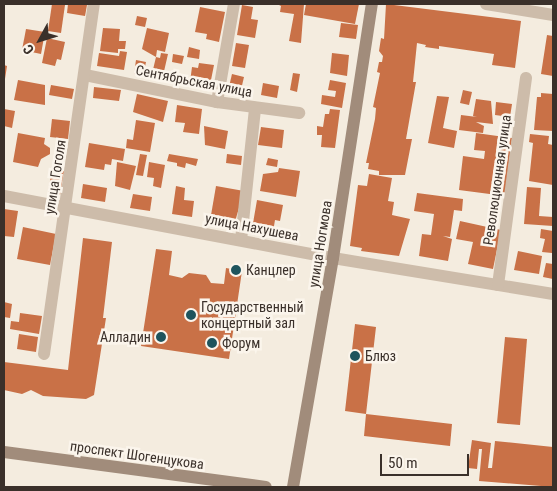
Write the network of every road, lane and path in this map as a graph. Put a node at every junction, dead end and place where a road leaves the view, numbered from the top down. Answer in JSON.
{"nodes":[{"id":1,"x":94,"y":4,"type":"edge"},
{"id":2,"x":234,"y":4,"type":"edge"},
{"id":3,"x":372,"y":4,"type":"edge"},
{"id":4,"x":486,"y":4,"type":"edge"},
{"id":5,"x":553,"y":15,"type":"edge"},
{"id":6,"x":85,"y":75,"type":"junction"},
{"id":7,"x":526,"y":78,"type":"dead end"},
{"id":8,"x":217,"y":102,"type":"junction"},
{"id":9,"x":255,"y":108,"type":"junction"},
{"id":10,"x":299,"y":113,"type":"dead end"},
{"id":11,"x":4,"y":196,"type":"edge"},
{"id":12,"x":67,"y":208,"type":"junction"},
{"id":13,"x":241,"y":240,"type":"junction"},
{"id":14,"x":333,"y":258,"type":"junction"},
{"id":15,"x":498,"y":285,"type":"junction"},
{"id":16,"x":553,"y":294,"type":"edge"},
{"id":17,"x":44,"y":354,"type":"dead end"},
{"id":18,"x":4,"y":452,"type":"edge"},
{"id":19,"x":266,"y":487,"type":"edge"},
{"id":20,"x":293,"y":487,"type":"edge"}],
"edges":[{"from":1,"to":6,"type":"street","name":"улица Гоголя"},
{"from":2,"to":8,"type":"street"},
{"from":3,"to":14,"type":"street","name":"улица Ногмова"},
{"from":4,"to":5,"type":"street"},
{"from":6,"to":8,"type":"street","name":"Сентябрьская улица"},
{"from":6,"to":12,"type":"street","name":"улица Гоголя"},
{"from":7,"to":15,"type":"street","name":"Революционная улица"},
{"from":8,"to":9,"type":"street","name":"Сентябрьская улица"},
{"from":9,"to":10,"type":"street","name":"Сентябрьская улица"},
{"from":9,"to":13,"type":"street"},
{"from":11,"to":12,"type":"street","name":"улица Нахушева"},
{"from":12,"to":13,"type":"street","name":"улица Нахушева"},
{"from":12,"to":17,"type":"street","name":"улица Гоголя"},
{"from":13,"to":14,"type":"street","name":"улица Нахушева"},
{"from":14,"to":15,"type":"street","name":"улица Нахушева"},
{"from":14,"to":20,"type":"street","name":"улица Ногмова"},
{"from":15,"to":16,"type":"street","name":"улица Нахушева"},
{"from":18,"to":19,"type":"street","name":"проспект Шогенцукова"}]}
